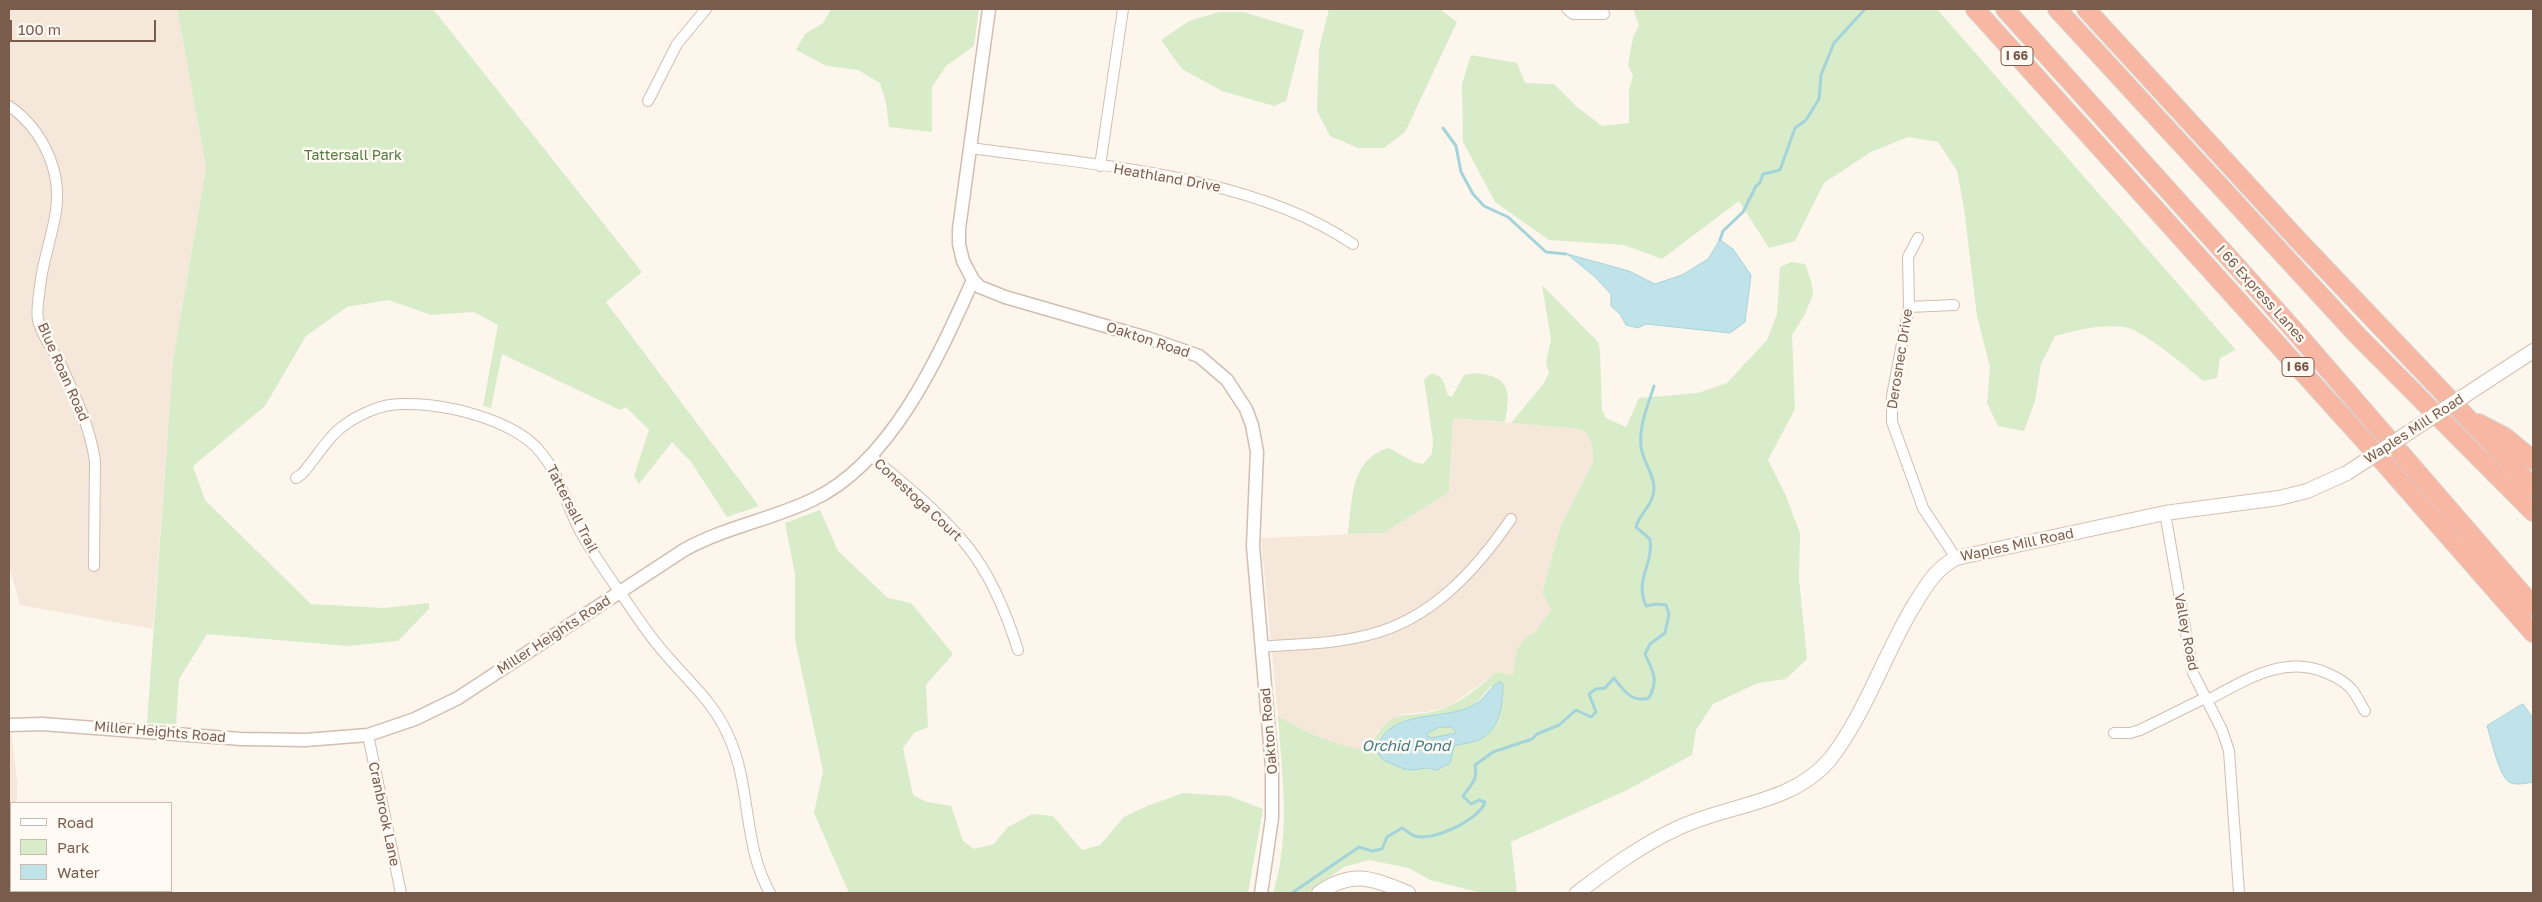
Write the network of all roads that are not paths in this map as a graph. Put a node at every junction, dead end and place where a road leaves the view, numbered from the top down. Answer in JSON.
{"nodes":[{"id":1,"x":706,"y":9,"type":"edge"},
{"id":2,"x":989,"y":9,"type":"edge"},
{"id":3,"x":1123,"y":9,"type":"edge"},
{"id":4,"x":1567,"y":9,"type":"edge"},
{"id":5,"x":1975,"y":9,"type":"edge"},
{"id":6,"x":2004,"y":9,"type":"edge"},
{"id":7,"x":2057,"y":9,"type":"edge"},
{"id":8,"x":2086,"y":9,"type":"edge"},
{"id":9,"x":1604,"y":14,"type":"dead end"},
{"id":10,"x":648,"y":101,"type":"dead end"},
{"id":11,"x":9,"y":106,"type":"edge"},
{"id":12,"x":971,"y":148,"type":"junction"},
{"id":13,"x":1100,"y":166,"type":"junction"},
{"id":14,"x":1918,"y":238,"type":"dead end"},
{"id":15,"x":1353,"y":244,"type":"dead end"},
{"id":16,"x":973,"y":280,"type":"junction"},
{"id":17,"x":1954,"y":305,"type":"dead end"},
{"id":18,"x":1909,"y":307,"type":"junction"},
{"id":19,"x":2533,"y":351,"type":"edge"},
{"id":20,"x":2464,"y":416,"type":"junction"},
{"id":21,"x":871,"y":456,"type":"junction"},
{"id":22,"x":2533,"y":460,"type":"edge"},
{"id":23,"x":296,"y":478,"type":"dead end"},
{"id":24,"x":2533,"y":486,"type":"edge"},
{"id":25,"x":2533,"y":512,"type":"edge"},
{"id":26,"x":2166,"y":513,"type":"junction"},
{"id":27,"x":1511,"y":519,"type":"dead end"},
{"id":28,"x":2480,"y":545,"type":"junction"},
{"id":29,"x":1956,"y":558,"type":"junction"},
{"id":30,"x":94,"y":566,"type":"dead end"},
{"id":31,"x":2533,"y":590,"type":"edge"},
{"id":32,"x":620,"y":592,"type":"junction"},
{"id":33,"x":2533,"y":606,"type":"edge"},
{"id":34,"x":2533,"y":633,"type":"edge"},
{"id":35,"x":1261,"y":647,"type":"junction"},
{"id":36,"x":1018,"y":650,"type":"dead end"},
{"id":37,"x":2206,"y":699,"type":"junction"},
{"id":38,"x":2365,"y":711,"type":"dead end"},
{"id":39,"x":9,"y":725,"type":"edge"},
{"id":40,"x":2114,"y":733,"type":"dead end"},
{"id":41,"x":368,"y":735,"type":"junction"},
{"id":42,"x":401,"y":893,"type":"edge"},
{"id":43,"x":770,"y":893,"type":"edge"},
{"id":44,"x":1261,"y":893,"type":"edge"},
{"id":45,"x":1319,"y":893,"type":"edge"},
{"id":46,"x":1408,"y":893,"type":"edge"},
{"id":47,"x":1576,"y":893,"type":"edge"},
{"id":48,"x":2239,"y":893,"type":"edge"}],
"edges":[{"from":1,"to":10,"type":"street"},
{"from":2,"to":12,"type":"street"},
{"from":3,"to":13,"type":"street"},
{"from":4,"to":9,"type":"street"},
{"from":5,"to":34,"type":"highway","number":"I 66"},
{"from":6,"to":28,"type":"highway","name":"I 66 Express Lanes"},
{"from":7,"to":25,"type":"highway"},
{"from":8,"to":20,"type":"highway"},
{"from":11,"to":30,"type":"street","name":"Blue Roan Road"},
{"from":12,"to":13,"type":"street","name":"Heathland Drive"},
{"from":12,"to":16,"type":"street"},
{"from":13,"to":15,"type":"street","name":"Heathland Drive"},
{"from":14,"to":18,"type":"street","name":"Derosnec Drive"},
{"from":16,"to":21,"type":"street","name":"Miller Heights Road"},
{"from":16,"to":35,"type":"street","name":"Oakton Road"},
{"from":17,"to":18,"type":"street"},
{"from":18,"to":29,"type":"street","name":"Derosnec Drive"},
{"from":19,"to":26,"type":"main road","name":"Waples Mill Road","bridge":true},
{"from":20,"to":22,"type":"highway"},
{"from":20,"to":24,"type":"highway"},
{"from":21,"to":32,"type":"street","name":"Miller Heights Road"},
{"from":21,"to":36,"type":"street","name":"Conestoga Court"},
{"from":23,"to":32,"type":"street","name":"Tattersall Trail"},
{"from":26,"to":29,"type":"main road","name":"Waples Mill Road"},
{"from":26,"to":37,"type":"street","name":"Valley Road"},
{"from":27,"to":35,"type":"street"},
{"from":28,"to":31,"type":"highway"},
{"from":28,"to":33,"type":"highway","name":"I 66 Express Lanes"},
{"from":29,"to":47,"type":"main road","name":"Waples Mill Road"},
{"from":32,"to":41,"type":"street","name":"Miller Heights Road"},
{"from":32,"to":43,"type":"street","name":"Tattersall Trail"},
{"from":35,"to":44,"type":"street","name":"Oakton Road"},
{"from":37,"to":38,"type":"street"},
{"from":37,"to":40,"type":"street"},
{"from":37,"to":48,"type":"street","name":"Valley Road"},
{"from":39,"to":41,"type":"street","name":"Miller Heights Road"},
{"from":41,"to":42,"type":"street","name":"Cranbrook Lane"},
{"from":45,"to":46,"type":"main road"}]}
